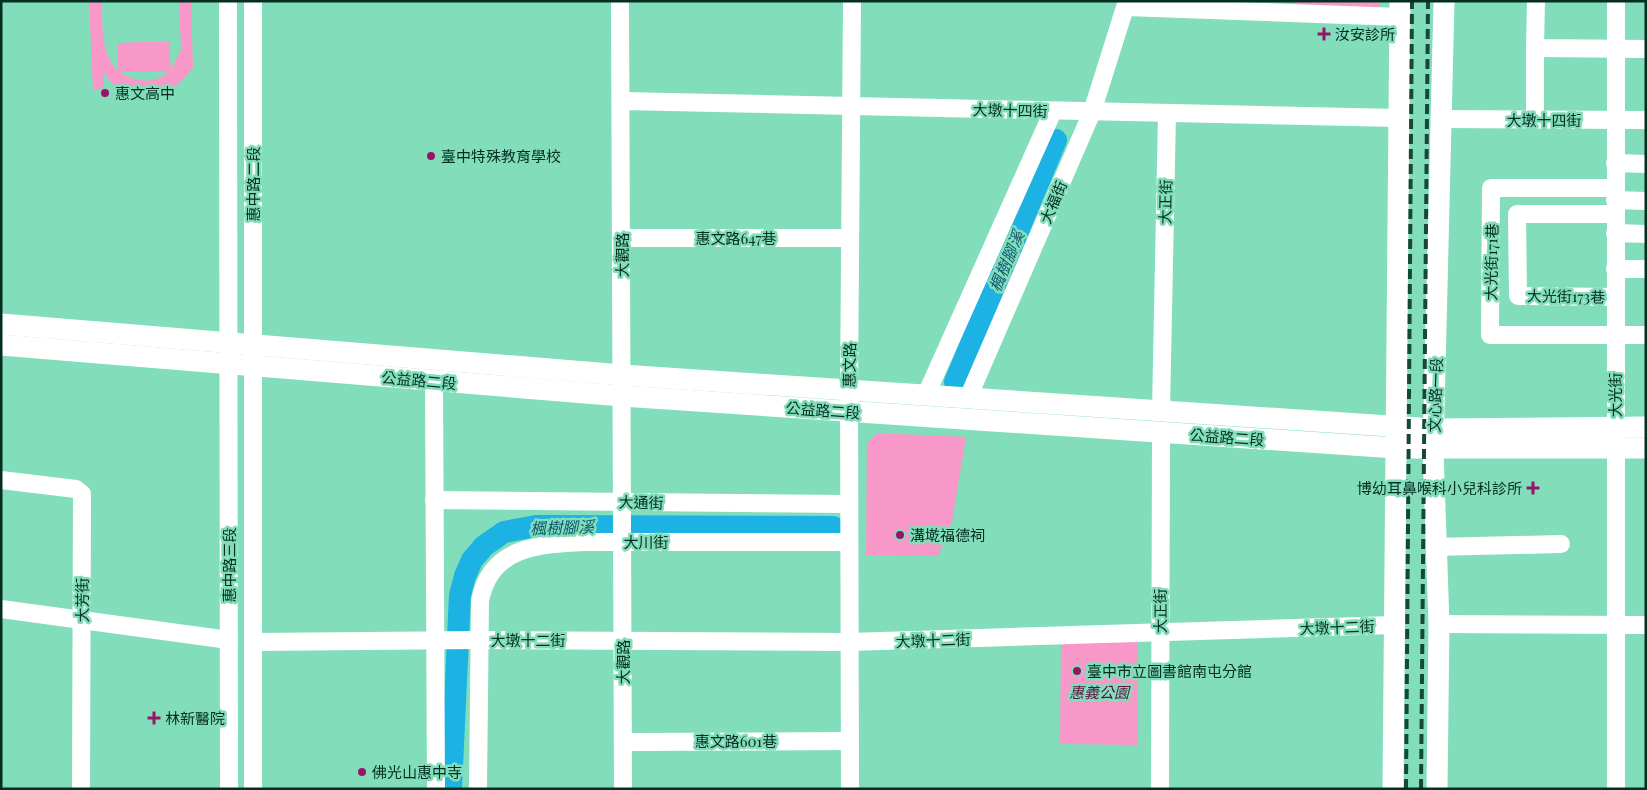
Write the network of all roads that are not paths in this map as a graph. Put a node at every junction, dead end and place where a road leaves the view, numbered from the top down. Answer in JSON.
{"nodes":[{"id":1,"x":228,"y":1,"type":"edge"},
{"id":2,"x":253,"y":1,"type":"edge"},
{"id":3,"x":620,"y":1,"type":"edge"},
{"id":4,"x":852,"y":1,"type":"edge"},
{"id":5,"x":1444,"y":1,"type":"edge"},
{"id":6,"x":1536,"y":1,"type":"edge"},
{"id":7,"x":1616,"y":1,"type":"edge"},
{"id":8,"x":1126,"y":4,"type":"edge"},
{"id":9,"x":1400,"y":9,"type":"edge"},
{"id":10,"x":1535,"y":48,"type":"junction"},
{"id":11,"x":1616,"y":49,"type":"junction"},
{"id":12,"x":1646,"y":49,"type":"edge"},
{"id":13,"x":622,"y":101,"type":"junction"},
{"id":14,"x":851,"y":106,"type":"junction"},
{"id":15,"x":1053,"y":111,"type":"junction"},
{"id":16,"x":1092,"y":112,"type":"junction"},
{"id":17,"x":1167,"y":113,"type":"junction"},
{"id":18,"x":1399,"y":118,"type":"junction"},
{"id":19,"x":1442,"y":119,"type":"junction"},
{"id":20,"x":1535,"y":120,"type":"junction"},
{"id":21,"x":1615,"y":120,"type":"junction"},
{"id":22,"x":1646,"y":120,"type":"edge"},
{"id":23,"x":1615,"y":163,"type":"junction"},
{"id":24,"x":1646,"y":164,"type":"edge"},
{"id":25,"x":1646,"y":200,"type":"edge"},
{"id":26,"x":1615,"y":201,"type":"junction"},
{"id":27,"x":1615,"y":233,"type":"junction"},
{"id":28,"x":1646,"y":234,"type":"edge"},
{"id":29,"x":622,"y":238,"type":"junction"},
{"id":30,"x":850,"y":238,"type":"junction"},
{"id":31,"x":1615,"y":269,"type":"junction"},
{"id":32,"x":1646,"y":269,"type":"edge"},
{"id":33,"x":1615,"y":297,"type":"junction"},
{"id":34,"x":1,"y":324,"type":"edge"},
{"id":35,"x":1646,"y":335,"type":"edge"},
{"id":36,"x":1615,"y":336,"type":"junction"},
{"id":37,"x":228,"y":342,"type":"junction"},
{"id":38,"x":253,"y":344,"type":"junction"},
{"id":39,"x":1,"y":345,"type":"edge"},
{"id":40,"x":228,"y":364,"type":"junction"},
{"id":41,"x":253,"y":366,"type":"junction"},
{"id":42,"x":434,"y":381,"type":"junction"},
{"id":43,"x":622,"y":386,"type":"junction"},
{"id":44,"x":849,"y":390,"type":"junction"},
{"id":45,"x":926,"y":395,"type":"junction"},
{"id":46,"x":968,"y":398,"type":"junction"},
{"id":47,"x":1161,"y":411,"type":"junction"},
{"id":48,"x":849,"y":412,"type":"junction"},
{"id":49,"x":1396,"y":426,"type":"junction"},
{"id":50,"x":1615,"y":427,"type":"junction"},
{"id":51,"x":1646,"y":427,"type":"edge"},
{"id":52,"x":1434,"y":429,"type":"junction"},
{"id":53,"x":1161,"y":432,"type":"junction"},
{"id":54,"x":1396,"y":448,"type":"junction"},
{"id":55,"x":1615,"y":448,"type":"junction"},
{"id":56,"x":1646,"y":448,"type":"edge"},
{"id":57,"x":1433,"y":450,"type":"junction"},
{"id":58,"x":1,"y":480,"type":"edge"},
{"id":59,"x":434,"y":500,"type":"junction"},
{"id":60,"x":849,"y":504,"type":"junction"},
{"id":61,"x":623,"y":506,"type":"junction"},
{"id":62,"x":623,"y":538,"type":"junction"},
{"id":63,"x":849,"y":542,"type":"junction"},
{"id":64,"x":1560,"y":544,"type":"dead end"},
{"id":65,"x":1436,"y":547,"type":"junction"},
{"id":66,"x":1,"y":609,"type":"edge"},
{"id":67,"x":82,"y":620,"type":"junction"},
{"id":68,"x":1438,"y":624,"type":"junction"},
{"id":69,"x":1394,"y":625,"type":"junction"},
{"id":70,"x":1615,"y":625,"type":"junction"},
{"id":71,"x":1646,"y":625,"type":"edge"},
{"id":72,"x":1160,"y":632,"type":"junction"},
{"id":73,"x":229,"y":640,"type":"junction"},
{"id":74,"x":439,"y":640,"type":"junction"},
{"id":75,"x":475,"y":640,"type":"junction"},
{"id":76,"x":623,"y":641,"type":"junction"},
{"id":77,"x":253,"y":642,"type":"junction"},
{"id":78,"x":849,"y":642,"type":"junction"},
{"id":79,"x":850,"y":741,"type":"junction"},
{"id":80,"x":623,"y":742,"type":"junction"},
{"id":81,"x":82,"y":789,"type":"edge"},
{"id":82,"x":230,"y":789,"type":"edge"},
{"id":83,"x":253,"y":789,"type":"edge"},
{"id":84,"x":436,"y":789,"type":"edge"},
{"id":85,"x":478,"y":789,"type":"edge"},
{"id":86,"x":622,"y":789,"type":"edge"},
{"id":87,"x":850,"y":789,"type":"edge"},
{"id":88,"x":1160,"y":789,"type":"edge"},
{"id":89,"x":1393,"y":789,"type":"edge"},
{"id":90,"x":1436,"y":789,"type":"edge"},
{"id":91,"x":1616,"y":789,"type":"edge"}],
"edges":[{"from":1,"to":37,"type":"street","name":"惠中路二段"},
{"from":2,"to":38,"type":"street","name":"惠中路二段"},
{"from":3,"to":13,"type":"street","name":"大觀路"},
{"from":4,"to":14,"type":"street","name":"惠文路"},
{"from":5,"to":19,"type":"main road","name":"文心路一段"},
{"from":6,"to":10,"type":"street"},
{"from":7,"to":11,"type":"street","name":"大光街"},
{"from":8,"to":9,"type":"street"},
{"from":8,"to":16,"type":"street","name":"大福街"},
{"from":9,"to":18,"type":"main road"},
{"from":10,"to":11,"type":"street"},
{"from":10,"to":20,"type":"street"},
{"from":11,"to":12,"type":"street"},
{"from":11,"to":21,"type":"street","name":"大光街"},
{"from":13,"to":14,"type":"street","name":"大墩十四街"},
{"from":13,"to":29,"type":"street","name":"大觀路"},
{"from":14,"to":15,"type":"street","name":"大墩十四街"},
{"from":14,"to":30,"type":"street","name":"惠文路"},
{"from":15,"to":16,"type":"street","name":"大墩十四街"},
{"from":15,"to":45,"type":"street"},
{"from":16,"to":17,"type":"street","name":"大墩十四街"},
{"from":16,"to":46,"type":"street","name":"大福街"},
{"from":17,"to":18,"type":"street","name":"大墩十四街"},
{"from":17,"to":47,"type":"street","name":"大正街"},
{"from":18,"to":49,"type":"main road"},
{"from":19,"to":20,"type":"street","name":"大墩十四街"},
{"from":19,"to":52,"type":"main road","name":"文心路一段"},
{"from":20,"to":21,"type":"street","name":"大墩十四街"},
{"from":21,"to":22,"type":"street","name":"大墩十四街"},
{"from":21,"to":23,"type":"street","name":"大光街"},
{"from":23,"to":24,"type":"street"},
{"from":23,"to":26,"type":"street","name":"大光街"},
{"from":25,"to":26,"type":"street"},
{"from":26,"to":27,"type":"street","name":"大光街"},
{"from":26,"to":33,"type":"street","name":"大光街173巷"},
{"from":26,"to":36,"type":"street","name":"大光街171巷"},
{"from":27,"to":28,"type":"street"},
{"from":27,"to":31,"type":"street","name":"大光街"},
{"from":29,"to":30,"type":"street","name":"惠文路647巷"},
{"from":29,"to":43,"type":"street","name":"大觀路"},
{"from":30,"to":44,"type":"street","name":"惠文路"},
{"from":31,"to":32,"type":"street"},
{"from":31,"to":33,"type":"street","name":"大光街"},
{"from":33,"to":36,"type":"street","name":"大光街"},
{"from":34,"to":37,"type":"main road","name":"公益路二段"},
{"from":35,"to":36,"type":"street"},
{"from":36,"to":50,"type":"street","name":"大光街"},
{"from":37,"to":38,"type":"main road","name":"公益路二段"},
{"from":37,"to":40,"type":"street","name":"惠中路三段"},
{"from":38,"to":41,"type":"street","name":"惠中路二段"},
{"from":38,"to":43,"type":"main road","name":"公益路二段"},
{"from":39,"to":40,"type":"main road","name":"公益路二段"},
{"from":40,"to":41,"type":"main road","name":"公益路二段"},
{"from":40,"to":73,"type":"street","name":"惠中路三段"},
{"from":41,"to":42,"type":"main road","name":"公益路二段"},
{"from":41,"to":77,"type":"street","name":"惠中路三段"},
{"from":42,"to":43,"type":"main road","name":"公益路二段"},
{"from":42,"to":59,"type":"street"},
{"from":43,"to":44,"type":"main road","name":"公益路二段"},
{"from":43,"to":48,"type":"main road","name":"公益路二段"},
{"from":43,"to":61,"type":"street","name":"大觀路"},
{"from":44,"to":45,"type":"main road","name":"公益路二段"},
{"from":44,"to":48,"type":"street","name":"惠文路"},
{"from":45,"to":46,"type":"main road","name":"公益路二段"},
{"from":46,"to":47,"type":"main road","name":"公益路二段"},
{"from":47,"to":49,"type":"main road","name":"公益路二段"},
{"from":48,"to":53,"type":"main road","name":"公益路二段"},
{"from":48,"to":60,"type":"street","name":"惠文路"},
{"from":49,"to":52,"type":"main road","name":"公益路二段"},
{"from":49,"to":54,"type":"main road"},
{"from":50,"to":51,"type":"main road","name":"公益路二段"},
{"from":50,"to":52,"type":"main road","name":"公益路二段"},
{"from":50,"to":55,"type":"street","name":"大光街"},
{"from":52,"to":57,"type":"main road","name":"文心路一段"},
{"from":53,"to":54,"type":"main road","name":"公益路二段"},
{"from":53,"to":72,"type":"street","name":"大正街"},
{"from":54,"to":57,"type":"main road","name":"公益路二段"},
{"from":54,"to":69,"type":"main road"},
{"from":55,"to":56,"type":"main road","name":"公益路二段"},
{"from":55,"to":57,"type":"main road","name":"公益路二段"},
{"from":55,"to":70,"type":"street","name":"大光街"},
{"from":57,"to":65,"type":"main road","name":"文心路一段"},
{"from":58,"to":67,"type":"street","name":"大芳街"},
{"from":59,"to":61,"type":"street","name":"大通街"},
{"from":59,"to":74,"type":"street"},
{"from":60,"to":61,"type":"street","name":"大通街"},
{"from":60,"to":63,"type":"street","name":"惠文路"},
{"from":61,"to":62,"type":"street","name":"大觀路"},
{"from":62,"to":63,"type":"street","name":"大川街"},
{"from":62,"to":75,"type":"street","name":"大川街"},
{"from":62,"to":76,"type":"street","name":"大觀路"},
{"from":63,"to":78,"type":"street","name":"惠文路"},
{"from":64,"to":65,"type":"street"},
{"from":65,"to":68,"type":"main road","name":"文心路一段"},
{"from":66,"to":67,"type":"street"},
{"from":67,"to":73,"type":"street"},
{"from":67,"to":81,"type":"street","name":"大芳街"},
{"from":68,"to":70,"type":"street"},
{"from":68,"to":90,"type":"main road","name":"文心路一段"},
{"from":69,"to":72,"type":"street","name":"大墩十二街"},
{"from":69,"to":89,"type":"main road"},
{"from":70,"to":71,"type":"street"},
{"from":70,"to":91,"type":"street","name":"大光街"},
{"from":72,"to":78,"type":"street","name":"大墩十二街"},
{"from":72,"to":88,"type":"street","name":"大正街"},
{"from":73,"to":82,"type":"street","name":"惠中路三段"},
{"from":74,"to":75,"type":"street","name":"大墩十二街"},
{"from":74,"to":77,"type":"street"},
{"from":74,"to":84,"type":"street"},
{"from":75,"to":76,"type":"street","name":"大墩十二街"},
{"from":75,"to":85,"type":"street","name":"大川街"},
{"from":76,"to":78,"type":"street","name":"大墩十二街"},
{"from":76,"to":80,"type":"street","name":"大觀路"},
{"from":77,"to":83,"type":"street","name":"惠中路三段"},
{"from":78,"to":79,"type":"street","name":"惠文路"},
{"from":79,"to":80,"type":"street","name":"惠文路601巷"},
{"from":79,"to":87,"type":"street","name":"惠文路"},
{"from":80,"to":86,"type":"street","name":"大觀路"}]}
